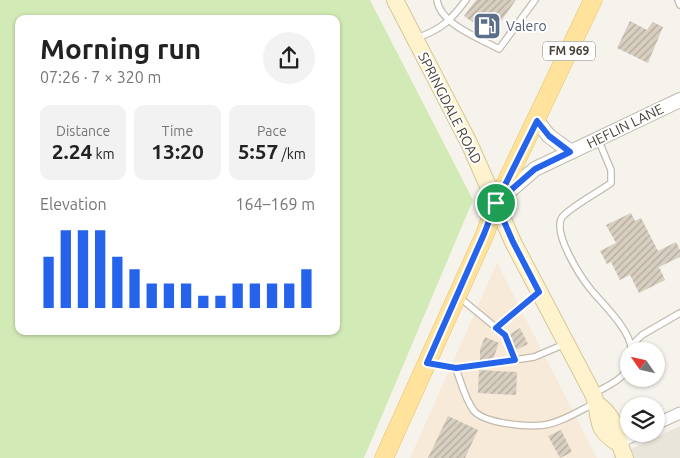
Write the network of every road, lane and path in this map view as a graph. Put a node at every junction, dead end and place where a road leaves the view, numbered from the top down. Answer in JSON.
{"nodes":[{"id":1,"x":395,"y":0,"type":"edge"},
{"id":2,"x":437,"y":0,"type":"edge"},
{"id":3,"x":466,"y":0,"type":"edge"},
{"id":4,"x":536,"y":0,"type":"edge"},
{"id":5,"x":594,"y":0,"type":"edge"},
{"id":6,"x":678,"y":0,"type":"edge"},
{"id":7,"x":680,"y":5,"type":"edge"},
{"id":8,"x":450,"y":21,"type":"junction"},
{"id":9,"x":415,"y":39,"type":"junction"},
{"id":10,"x":680,"y":100,"type":"edge"},
{"id":11,"x":537,"y":121,"type":"junction"},
{"id":12,"x":598,"y":139,"type":"junction"},
{"id":13,"x":570,"y":152,"type":"junction"},
{"id":14,"x":496,"y":203,"type":"junction"},
{"id":15,"x":539,"y":292,"type":"junction"},
{"id":16,"x":457,"y":295,"type":"junction"},
{"id":17,"x":680,"y":313,"type":"edge"},
{"id":18,"x":496,"y":328,"type":"junction"},
{"id":19,"x":629,"y":342,"type":"edge"},
{"id":20,"x":637,"y":342,"type":"edge"},
{"id":21,"x":566,"y":344,"type":"junction"},
{"id":22,"x":515,"y":360,"type":"junction"},
{"id":23,"x":427,"y":363,"type":"junction"},
{"id":24,"x":456,"y":368,"type":"junction"},
{"id":25,"x":620,"y":377,"type":"edge"},
{"id":26,"x":596,"y":400,"type":"junction"},
{"id":27,"x":680,"y":413,"type":"edge"},
{"id":28,"x":665,"y":420,"type":"edge"},
{"id":29,"x":621,"y":451,"type":"edge"},
{"id":30,"x":384,"y":458,"type":"edge"}],
"edges":[{"from":1,"to":9,"type":"main road","name":"SPRINGDALE ROAD"},
{"from":2,"to":8,"type":"lane"},
{"from":3,"to":8,"type":"lane"},
{"from":4,"to":8,"type":"lane"},
{"from":5,"to":11,"type":"main road","number":"FM 969"},
{"from":6,"to":7,"type":"lane"},
{"from":8,"to":9,"type":"lane"},
{"from":9,"to":14,"type":"main road","name":"SPRINGDALE ROAD"},
{"from":10,"to":12,"type":"street","name":"HEFLIN LANE"},
{"from":11,"to":13,"type":"street"},
{"from":11,"to":14,"type":"main road","number":"FM 969"},
{"from":12,"to":13,"type":"street","name":"HEFLIN LANE"},
{"from":12,"to":19,"type":"lane"},
{"from":13,"to":14,"type":"street","name":"HEFLIN LANE"},
{"from":14,"to":15,"type":"main road","name":"SPRINGDALE ROAD"},
{"from":14,"to":16,"type":"main road","number":"FM 969"},
{"from":15,"to":18,"type":"lane"},
{"from":15,"to":21,"type":"main road","name":"SPRINGDALE ROAD"},
{"from":16,"to":18,"type":"lane"},
{"from":16,"to":23,"type":"main road","number":"FM 969"},
{"from":17,"to":20,"type":"lane"},
{"from":18,"to":22,"type":"lane"},
{"from":21,"to":22,"type":"lane"},
{"from":21,"to":26,"type":"main road","name":"SPRINGDALE ROAD"},
{"from":22,"to":24,"type":"lane"},
{"from":23,"to":24,"type":"lane"},
{"from":23,"to":30,"type":"main road","number":"FM 969"},
{"from":24,"to":26,"type":"lane"},
{"from":25,"to":26,"type":"lane"},
{"from":26,"to":29,"type":"main road","name":"SPRINGDALE ROAD"},
{"from":27,"to":28,"type":"street"}]}
